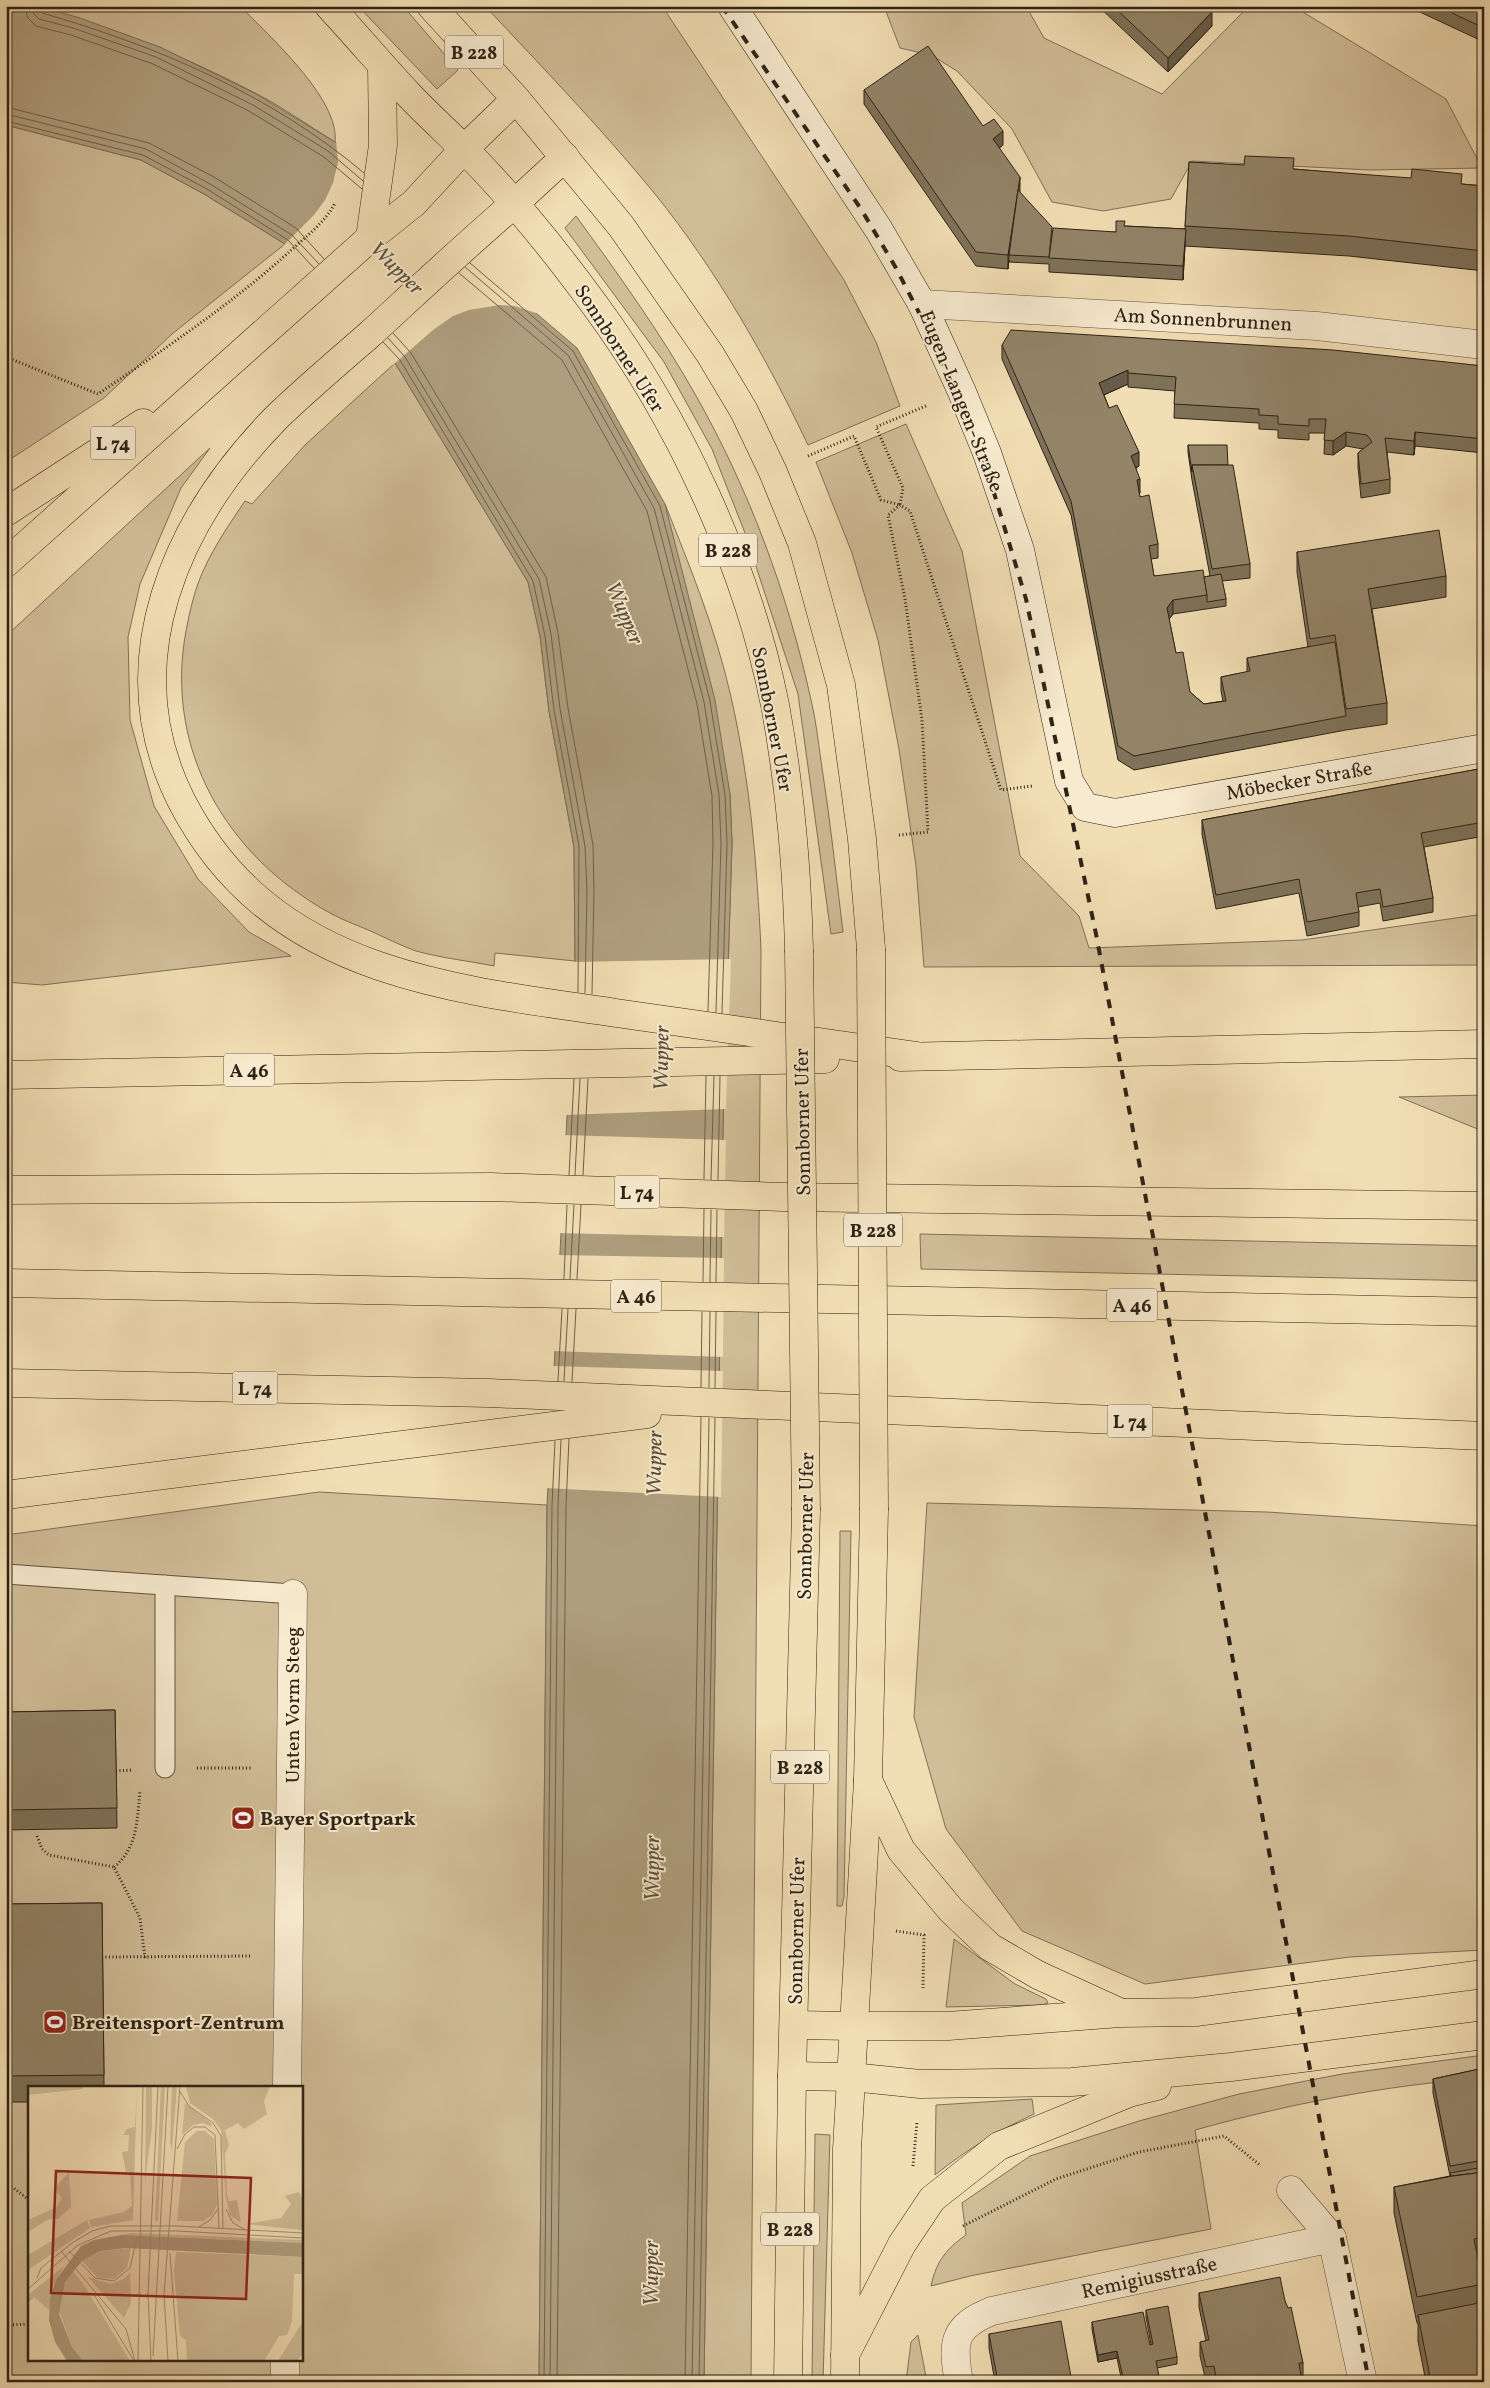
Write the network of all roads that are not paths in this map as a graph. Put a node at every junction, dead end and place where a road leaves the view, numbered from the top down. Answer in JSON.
{"nodes":[{"id":1,"x":328,"y":6,"type":"edge"},
{"id":2,"x":431,"y":6,"type":"edge"},
{"id":3,"x":732,"y":6,"type":"edge"},
{"id":4,"x":382,"y":66,"type":"junction"},
{"id":5,"x":516,"y":99,"type":"junction"},
{"id":6,"x":464,"y":149,"type":"junction"},
{"id":7,"x":565,"y":158,"type":"junction"},
{"id":8,"x":514,"y":204,"type":"junction"},
{"id":9,"x":370,"y":238,"type":"junction"},
{"id":10,"x":922,"y":304,"type":"junction"},
{"id":11,"x":1484,"y":346,"type":"edge"},
{"id":12,"x":219,"y":373,"type":"junction"},
{"id":13,"x":6,"y":512,"type":"edge"},
{"id":14,"x":6,"y":563,"type":"edge"},
{"id":15,"x":1484,"y":748,"type":"edge"},
{"id":16,"x":1115,"y":814,"type":"joint"},
{"id":17,"x":1484,"y":1044,"type":"edge"},
{"id":18,"x":783,"y":1049,"type":"junction"},
{"id":19,"x":6,"y":1074,"type":"edge"},
{"id":20,"x":6,"y":1190,"type":"edge"},
{"id":21,"x":1484,"y":1206,"type":"edge"},
{"id":22,"x":6,"y":1283,"type":"edge"},
{"id":23,"x":1484,"y":1312,"type":"edge"},
{"id":24,"x":6,"y":1383,"type":"edge"},
{"id":25,"x":716,"y":1405,"type":"junction"},
{"id":26,"x":1484,"y":1436,"type":"edge"},
{"id":27,"x":6,"y":1496,"type":"edge"},
{"id":28,"x":6,"y":1574,"type":"edge"},
{"id":29,"x":165,"y":1585,"type":"junction"},
{"id":30,"x":293,"y":1594,"type":"joint"},
{"id":31,"x":165,"y":1768,"type":"road end"},
{"id":32,"x":868,"y":1780,"type":"junction"},
{"id":33,"x":1484,"y":1974,"type":"edge"},
{"id":34,"x":1120,"y":2013,"type":"junction"},
{"id":35,"x":794,"y":2025,"type":"junction"},
{"id":36,"x":854,"y":2026,"type":"junction"},
{"id":37,"x":1484,"y":2035,"type":"edge"},
{"id":38,"x":1231,"y":2067,"type":"junction"},
{"id":39,"x":792,"y":2076,"type":"junction"},
{"id":40,"x":852,"y":2077,"type":"junction"},
{"id":41,"x":287,"y":2086,"type":"edge"},
{"id":42,"x":1291,"y":2190,"type":"dead end"},
{"id":43,"x":1332,"y":2238,"type":"junction"},
{"id":44,"x":845,"y":2354,"type":"junction"},
{"id":45,"x":285,"y":2360,"type":"edge"},
{"id":46,"x":285,"y":2382,"type":"edge"},
{"id":47,"x":788,"y":2382,"type":"edge"},
{"id":48,"x":845,"y":2382,"type":"edge"},
{"id":49,"x":959,"y":2382,"type":"edge"},
{"id":50,"x":1363,"y":2382,"type":"edge"}],
"edges":[{"from":1,"to":4,"type":"main road","name":"Sonnborner Ufer"},
{"from":2,"to":5,"type":"main road","number":"B 228"},
{"from":3,"to":10,"type":"street","name":"Eugen-Langen-Straße"},
{"from":4,"to":6,"type":"main road","name":"Sonnborner Ufer","number":"B 228"},
{"from":4,"to":9,"type":"main road"},
{"from":5,"to":6,"type":"main road"},
{"from":5,"to":7,"type":"main road","number":"B 228"},
{"from":6,"to":8,"type":"main road","name":"Sonnborner Ufer","number":"B 228"},
{"from":6,"to":9,"type":"main road"},
{"from":7,"to":8,"type":"main road"},
{"from":7,"to":32,"type":"main road","number":"B 228","bridge":true},
{"from":8,"to":18,"type":"main road"},
{"from":8,"to":35,"type":"main road","name":"Sonnborner Ufer","number":"B 228","bridge":true},
{"from":9,"to":12,"type":"main road"},
{"from":10,"to":11,"type":"street","name":"Am Sonnenbrunnen"},
{"from":10,"to":16,"type":"street","name":"Eugen-Langen-Straße"},
{"from":12,"to":13,"type":"main road","number":"L 74"},
{"from":12,"to":14,"type":"main road"},
{"from":15,"to":16,"type":"street","name":"Möbecker Straße"},
{"from":17,"to":18,"type":"main road","number":"A 46"},
{"from":18,"to":19,"type":"main road","number":"A 46"},
{"from":20,"to":21,"type":"main road","number":"L 74"},
{"from":22,"to":23,"type":"main road","number":"A 46"},
{"from":24,"to":25,"type":"main road","number":"L 74"},
{"from":25,"to":26,"type":"main road","number":"L 74"},
{"from":25,"to":27,"type":"main road"},
{"from":28,"to":29,"type":"lane"},
{"from":29,"to":30,"type":"lane"},
{"from":29,"to":31,"type":"lane"},
{"from":30,"to":41,"type":"street","name":"Unten Vorm Steeg"},
{"from":32,"to":34,"type":"main road"},
{"from":32,"to":36,"type":"main road","number":"B 228"},
{"from":33,"to":34,"type":"main road"},
{"from":34,"to":36,"type":"main road"},
{"from":35,"to":36,"type":"main road"},
{"from":35,"to":39,"type":"main road","name":"Sonnborner Ufer","number":"B 228"},
{"from":36,"to":40,"type":"main road","number":"B 228"},
{"from":37,"to":38,"type":"main road"},
{"from":38,"to":40,"type":"main road"},
{"from":38,"to":44,"type":"main road"},
{"from":39,"to":40,"type":"main road"},
{"from":39,"to":47,"type":"main road","name":"Sonnborner Ufer","number":"B 228"},
{"from":40,"to":44,"type":"main road","number":"B 228"},
{"from":42,"to":43,"type":"street"},
{"from":43,"to":49,"type":"street","name":"Remigiusstraße"},
{"from":43,"to":50,"type":"street"},
{"from":44,"to":48,"type":"main road","number":"B 228"},
{"from":45,"to":46,"type":"street"}]}
